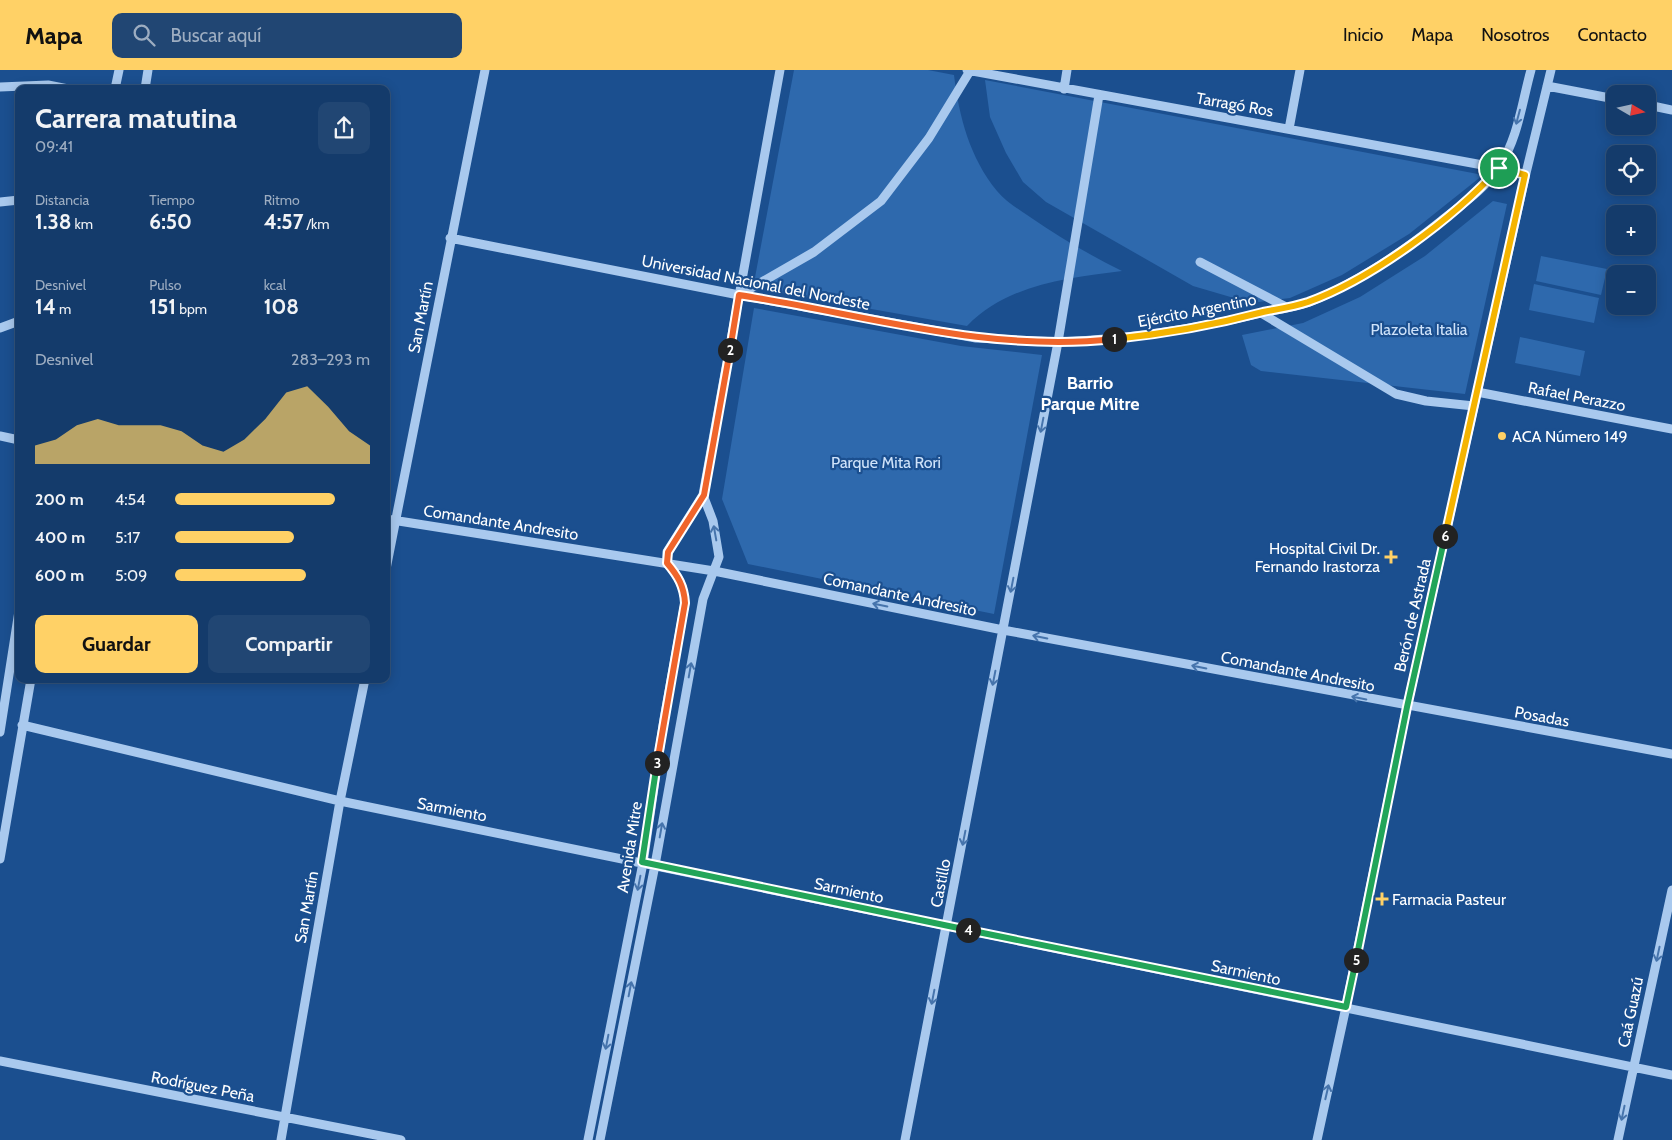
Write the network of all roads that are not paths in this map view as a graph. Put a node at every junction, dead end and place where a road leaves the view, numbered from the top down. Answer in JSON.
{"nodes":[{"id":1,"x":119,"y":70,"type":"edge"},
{"id":2,"x":148,"y":70,"type":"edge"},
{"id":3,"x":485,"y":70,"type":"edge"},
{"id":4,"x":780,"y":70,"type":"edge"},
{"id":5,"x":968,"y":70,"type":"edge"},
{"id":6,"x":1067,"y":70,"type":"edge"},
{"id":7,"x":1300,"y":70,"type":"edge"},
{"id":8,"x":1531,"y":70,"type":"edge"},
{"id":9,"x":1551,"y":70,"type":"edge"},
{"id":10,"x":116,"y":85,"type":"edge"},
{"id":11,"x":146,"y":85,"type":"edge"},
{"id":12,"x":1547,"y":86,"type":"junction"},
{"id":13,"x":0,"y":87,"type":"edge"},
{"id":14,"x":15,"y":87,"type":"edge"},
{"id":15,"x":1064,"y":89,"type":"junction"},
{"id":16,"x":1099,"y":96,"type":"junction"},
{"id":17,"x":1606,"y":97,"type":"edge"},
{"id":18,"x":1656,"y":107,"type":"edge"},
{"id":19,"x":1672,"y":110,"type":"edge"},
{"id":20,"x":1289,"y":129,"type":"junction"},
{"id":21,"x":1499,"y":168,"type":"junction"},
{"id":22,"x":1525,"y":175,"type":"junction"},
{"id":23,"x":15,"y":200,"type":"edge"},
{"id":24,"x":0,"y":202,"type":"edge"},
{"id":25,"x":450,"y":238,"type":"junction"},
{"id":26,"x":1200,"y":262,"type":"dead end"},
{"id":27,"x":739,"y":295,"type":"junction"},
{"id":28,"x":1286,"y":307,"type":"junction"},
{"id":29,"x":1261,"y":313,"type":"junction"},
{"id":30,"x":15,"y":323,"type":"edge"},
{"id":31,"x":0,"y":328,"type":"edge"},
{"id":32,"x":1058,"y":342,"type":"junction"},
{"id":33,"x":1477,"y":392,"type":"junction"},
{"id":34,"x":1474,"y":406,"type":"junction"},
{"id":35,"x":1672,"y":429,"type":"edge"},
{"id":36,"x":0,"y":436,"type":"edge"},
{"id":37,"x":15,"y":439,"type":"edge"},
{"id":38,"x":704,"y":495,"type":"junction"},
{"id":39,"x":391,"y":520,"type":"edge"},
{"id":40,"x":667,"y":563,"type":"junction"},
{"id":41,"x":714,"y":571,"type":"junction"},
{"id":42,"x":15,"y":630,"type":"edge"},
{"id":43,"x":1003,"y":630,"type":"junction"},
{"id":44,"x":30,"y":683,"type":"edge"},
{"id":45,"x":363,"y":683,"type":"edge"},
{"id":46,"x":3,"y":684,"type":"edge"},
{"id":47,"x":1407,"y":707,"type":"junction"},
{"id":48,"x":22,"y":725,"type":"junction"},
{"id":49,"x":0,"y":732,"type":"edge"},
{"id":50,"x":1672,"y":754,"type":"edge"},
{"id":51,"x":340,"y":801,"type":"junction"},
{"id":52,"x":0,"y":859,"type":"edge"},
{"id":53,"x":642,"y":862,"type":"junction"},
{"id":54,"x":655,"y":865,"type":"junction"},
{"id":55,"x":1672,"y":890,"type":"edge"},
{"id":56,"x":948,"y":926,"type":"junction"},
{"id":57,"x":1346,"y":1007,"type":"junction"},
{"id":58,"x":0,"y":1061,"type":"edge"},
{"id":59,"x":1633,"y":1068,"type":"junction"},
{"id":60,"x":1672,"y":1075,"type":"edge"},
{"id":61,"x":285,"y":1118,"type":"junction"},
{"id":62,"x":281,"y":1140,"type":"edge"},
{"id":63,"x":401,"y":1140,"type":"edge"},
{"id":64,"x":588,"y":1140,"type":"edge"},
{"id":65,"x":600,"y":1140,"type":"edge"},
{"id":66,"x":905,"y":1140,"type":"edge"},
{"id":67,"x":1317,"y":1140,"type":"edge"},
{"id":68,"x":1618,"y":1140,"type":"edge"}],
"edges":[{"from":1,"to":10,"type":"street"},
{"from":2,"to":11,"type":"street"},
{"from":3,"to":25,"type":"street","name":"San Martín"},
{"from":4,"to":27,"type":"street"},
{"from":5,"to":15,"type":"street","name":"Tarragó Ros"},
{"from":5,"to":27,"type":"street"},
{"from":6,"to":15,"type":"street"},
{"from":7,"to":20,"type":"street"},
{"from":8,"to":21,"type":"street","one_way":true},
{"from":9,"to":12,"type":"street","name":"Berón de Astrada"},
{"from":12,"to":17,"type":"street"},
{"from":12,"to":22,"type":"street","name":"Berón de Astrada"},
{"from":13,"to":14,"type":"street"},
{"from":15,"to":16,"type":"street","name":"Tarragó Ros"},
{"from":16,"to":20,"type":"street","name":"Tarragó Ros"},
{"from":16,"to":32,"type":"street"},
{"from":18,"to":19,"type":"street"},
{"from":20,"to":21,"type":"street","name":"Tarragó Ros"},
{"from":21,"to":22,"type":"street","name":"Tarragó Ros"},
{"from":21,"to":28,"type":"street","name":"Ejército Argentino"},
{"from":22,"to":33,"type":"street","name":"Berón de Astrada"},
{"from":23,"to":24,"type":"street"},
{"from":25,"to":27,"type":"street","name":"Universidad Nacional del Nordeste"},
{"from":25,"to":39,"type":"street","name":"San Martín"},
{"from":26,"to":28,"type":"street"},
{"from":27,"to":32,"type":"street","name":"Universidad Nacional del Nordeste"},
{"from":27,"to":38,"type":"street"},
{"from":28,"to":29,"type":"street","name":"Ejército Argentino"},
{"from":29,"to":32,"type":"street","name":"Ejército Argentino"},
{"from":29,"to":34,"type":"street"},
{"from":30,"to":31,"type":"street"},
{"from":32,"to":43,"type":"street","one_way":true},
{"from":33,"to":34,"type":"street","name":"Berón de Astrada"},
{"from":33,"to":35,"type":"street","name":"Rafael Perazzo"},
{"from":34,"to":47,"type":"street","name":"Berón de Astrada"},
{"from":36,"to":37,"type":"street"},
{"from":38,"to":40,"type":"street"},
{"from":41,"to":38,"type":"street","name":"Avenida Mitre","one_way":true},
{"from":39,"to":40,"type":"street","name":"Comandante Andresito"},
{"from":40,"to":41,"type":"street","name":"Comandante Andresito"},
{"from":40,"to":53,"type":"street","name":"Avenida Mitre"},
{"from":43,"to":41,"type":"street","name":"Comandante Andresito","one_way":true},
{"from":54,"to":41,"type":"street","name":"Avenida Mitre","one_way":true},
{"from":42,"to":46,"type":"street"},
{"from":47,"to":43,"type":"street","name":"Comandante Andresito","one_way":true},
{"from":43,"to":56,"type":"street","name":"Castillo","one_way":true},
{"from":44,"to":48,"type":"street"},
{"from":45,"to":51,"type":"street","name":"San Martín"},
{"from":46,"to":49,"type":"street"},
{"from":47,"to":50,"type":"street","name":"Posadas"},
{"from":47,"to":57,"type":"street","name":"Berón de Astrada"},
{"from":48,"to":51,"type":"street","name":"Sarmiento"},
{"from":48,"to":52,"type":"street"},
{"from":51,"to":53,"type":"street","name":"Sarmiento"},
{"from":51,"to":61,"type":"street","name":"San Martín"},
{"from":53,"to":54,"type":"street","name":"Sarmiento"},
{"from":53,"to":64,"type":"street","name":"Avenida Mitre","one_way":true},
{"from":54,"to":56,"type":"street","name":"Sarmiento"},
{"from":65,"to":54,"type":"street","name":"Avenida Mitre","one_way":true},
{"from":55,"to":59,"type":"street","name":"Caá Guazú","one_way":true},
{"from":56,"to":57,"type":"street","name":"Sarmiento"},
{"from":56,"to":66,"type":"street","name":"Castillo","one_way":true},
{"from":57,"to":59,"type":"street","name":"Sarmiento"},
{"from":67,"to":57,"type":"street","name":"Berón de Astrada","one_way":true},
{"from":58,"to":61,"type":"street","name":"Rodríguez Peña"},
{"from":59,"to":60,"type":"street","name":"Sarmiento"},
{"from":59,"to":68,"type":"street","name":"Caá Guazú","one_way":true},
{"from":61,"to":62,"type":"street","name":"San Martín"},
{"from":61,"to":63,"type":"street","name":"Rodríguez Peña"}]}
